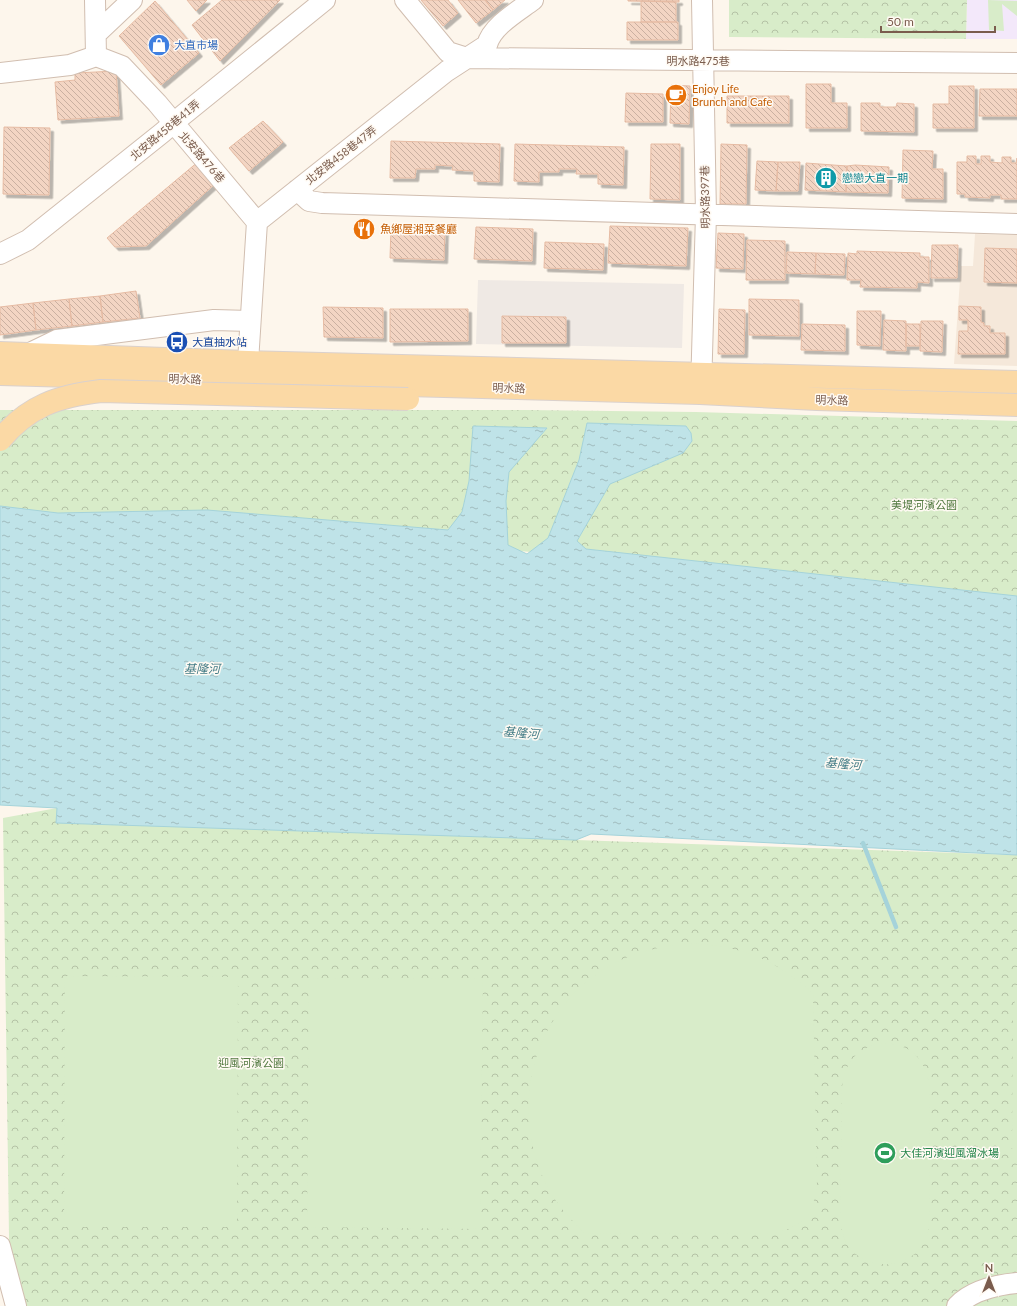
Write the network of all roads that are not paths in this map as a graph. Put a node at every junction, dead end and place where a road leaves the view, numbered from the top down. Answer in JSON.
{"nodes":[{"id":1,"x":95,"y":0,"type":"edge"},
{"id":2,"x":132,"y":0,"type":"edge"},
{"id":3,"x":325,"y":0,"type":"edge"},
{"id":4,"x":405,"y":0,"type":"edge"},
{"id":5,"x":533,"y":0,"type":"edge"},
{"id":6,"x":702,"y":0,"type":"edge"},
{"id":7,"x":96,"y":34,"type":"junction"},
{"id":8,"x":96,"y":56,"type":"junction"},
{"id":9,"x":467,"y":58,"type":"junction"},
{"id":10,"x":702,"y":61,"type":"junction"},
{"id":11,"x":1017,"y":63,"type":"edge"},
{"id":12,"x":0,"y":73,"type":"edge"},
{"id":13,"x":173,"y":124,"type":"junction"},
{"id":14,"x":297,"y":190,"type":"junction"},
{"id":15,"x":706,"y":214,"type":"junction"},
{"id":16,"x":257,"y":222,"type":"junction"},
{"id":17,"x":1017,"y":224,"type":"edge"},
{"id":18,"x":0,"y":254,"type":"edge"},
{"id":19,"x":250,"y":321,"type":"junction"},
{"id":20,"x":0,"y":353,"type":"edge"},
{"id":21,"x":28,"y":354,"type":"junction"},
{"id":22,"x":248,"y":362,"type":"junction"},
{"id":23,"x":0,"y":374,"type":"edge"},
{"id":24,"x":1017,"y":382,"type":"edge"},
{"id":25,"x":701,"y":383,"type":"junction"},
{"id":26,"x":817,"y":399,"type":"junction"},
{"id":27,"x":1017,"y":405,"type":"edge"},
{"id":28,"x":0,"y":440,"type":"edge"},
{"id":29,"x":0,"y":1246,"type":"edge"},
{"id":30,"x":1017,"y":1283,"type":"edge"},
{"id":31,"x":16,"y":1306,"type":"edge"},
{"id":32,"x":957,"y":1306,"type":"edge"}],
"edges":[{"from":1,"to":7,"type":"street"},
{"from":2,"to":7,"type":"street"},
{"from":3,"to":13,"type":"street","name":"北安路458巷41弄"},
{"from":4,"to":9,"type":"street","name":"明水路475巷"},
{"from":5,"to":9,"type":"street","name":"北安路458巷47弄"},
{"from":6,"to":10,"type":"street","name":"明水路397巷"},
{"from":7,"to":8,"type":"street"},
{"from":8,"to":12,"type":"street"},
{"from":8,"to":13,"type":"street","name":"北安路476巷"},
{"from":9,"to":10,"type":"street","name":"明水路475巷"},
{"from":9,"to":14,"type":"street","name":"北安路458巷47弄"},
{"from":10,"to":11,"type":"street","name":"明水路475巷"},
{"from":10,"to":15,"type":"street","name":"明水路397巷"},
{"from":13,"to":16,"type":"street","name":"北安路476巷"},
{"from":13,"to":18,"type":"street","name":"北安路458巷41弄"},
{"from":14,"to":15,"type":"street"},
{"from":14,"to":16,"type":"street","name":"北安路458巷47弄"},
{"from":15,"to":17,"type":"street"},
{"from":15,"to":25,"type":"street","name":"明水路397巷"},
{"from":16,"to":19,"type":"street"},
{"from":19,"to":21,"type":"street"},
{"from":19,"to":22,"type":"street"},
{"from":20,"to":21,"type":"main road","name":"明水路"},
{"from":21,"to":22,"type":"main road","name":"明水路"},
{"from":22,"to":25,"type":"main road","name":"明水路"},
{"from":23,"to":25,"type":"main road","name":"明水路"},
{"from":24,"to":25,"type":"main road","name":"明水路"},
{"from":25,"to":26,"type":"main road","name":"明水路"},
{"from":26,"to":27,"type":"main road","name":"明水路"},
{"from":26,"to":28,"type":"main road","bridge":true},
{"from":29,"to":31,"type":"street"},
{"from":30,"to":32,"type":"street"}]}
